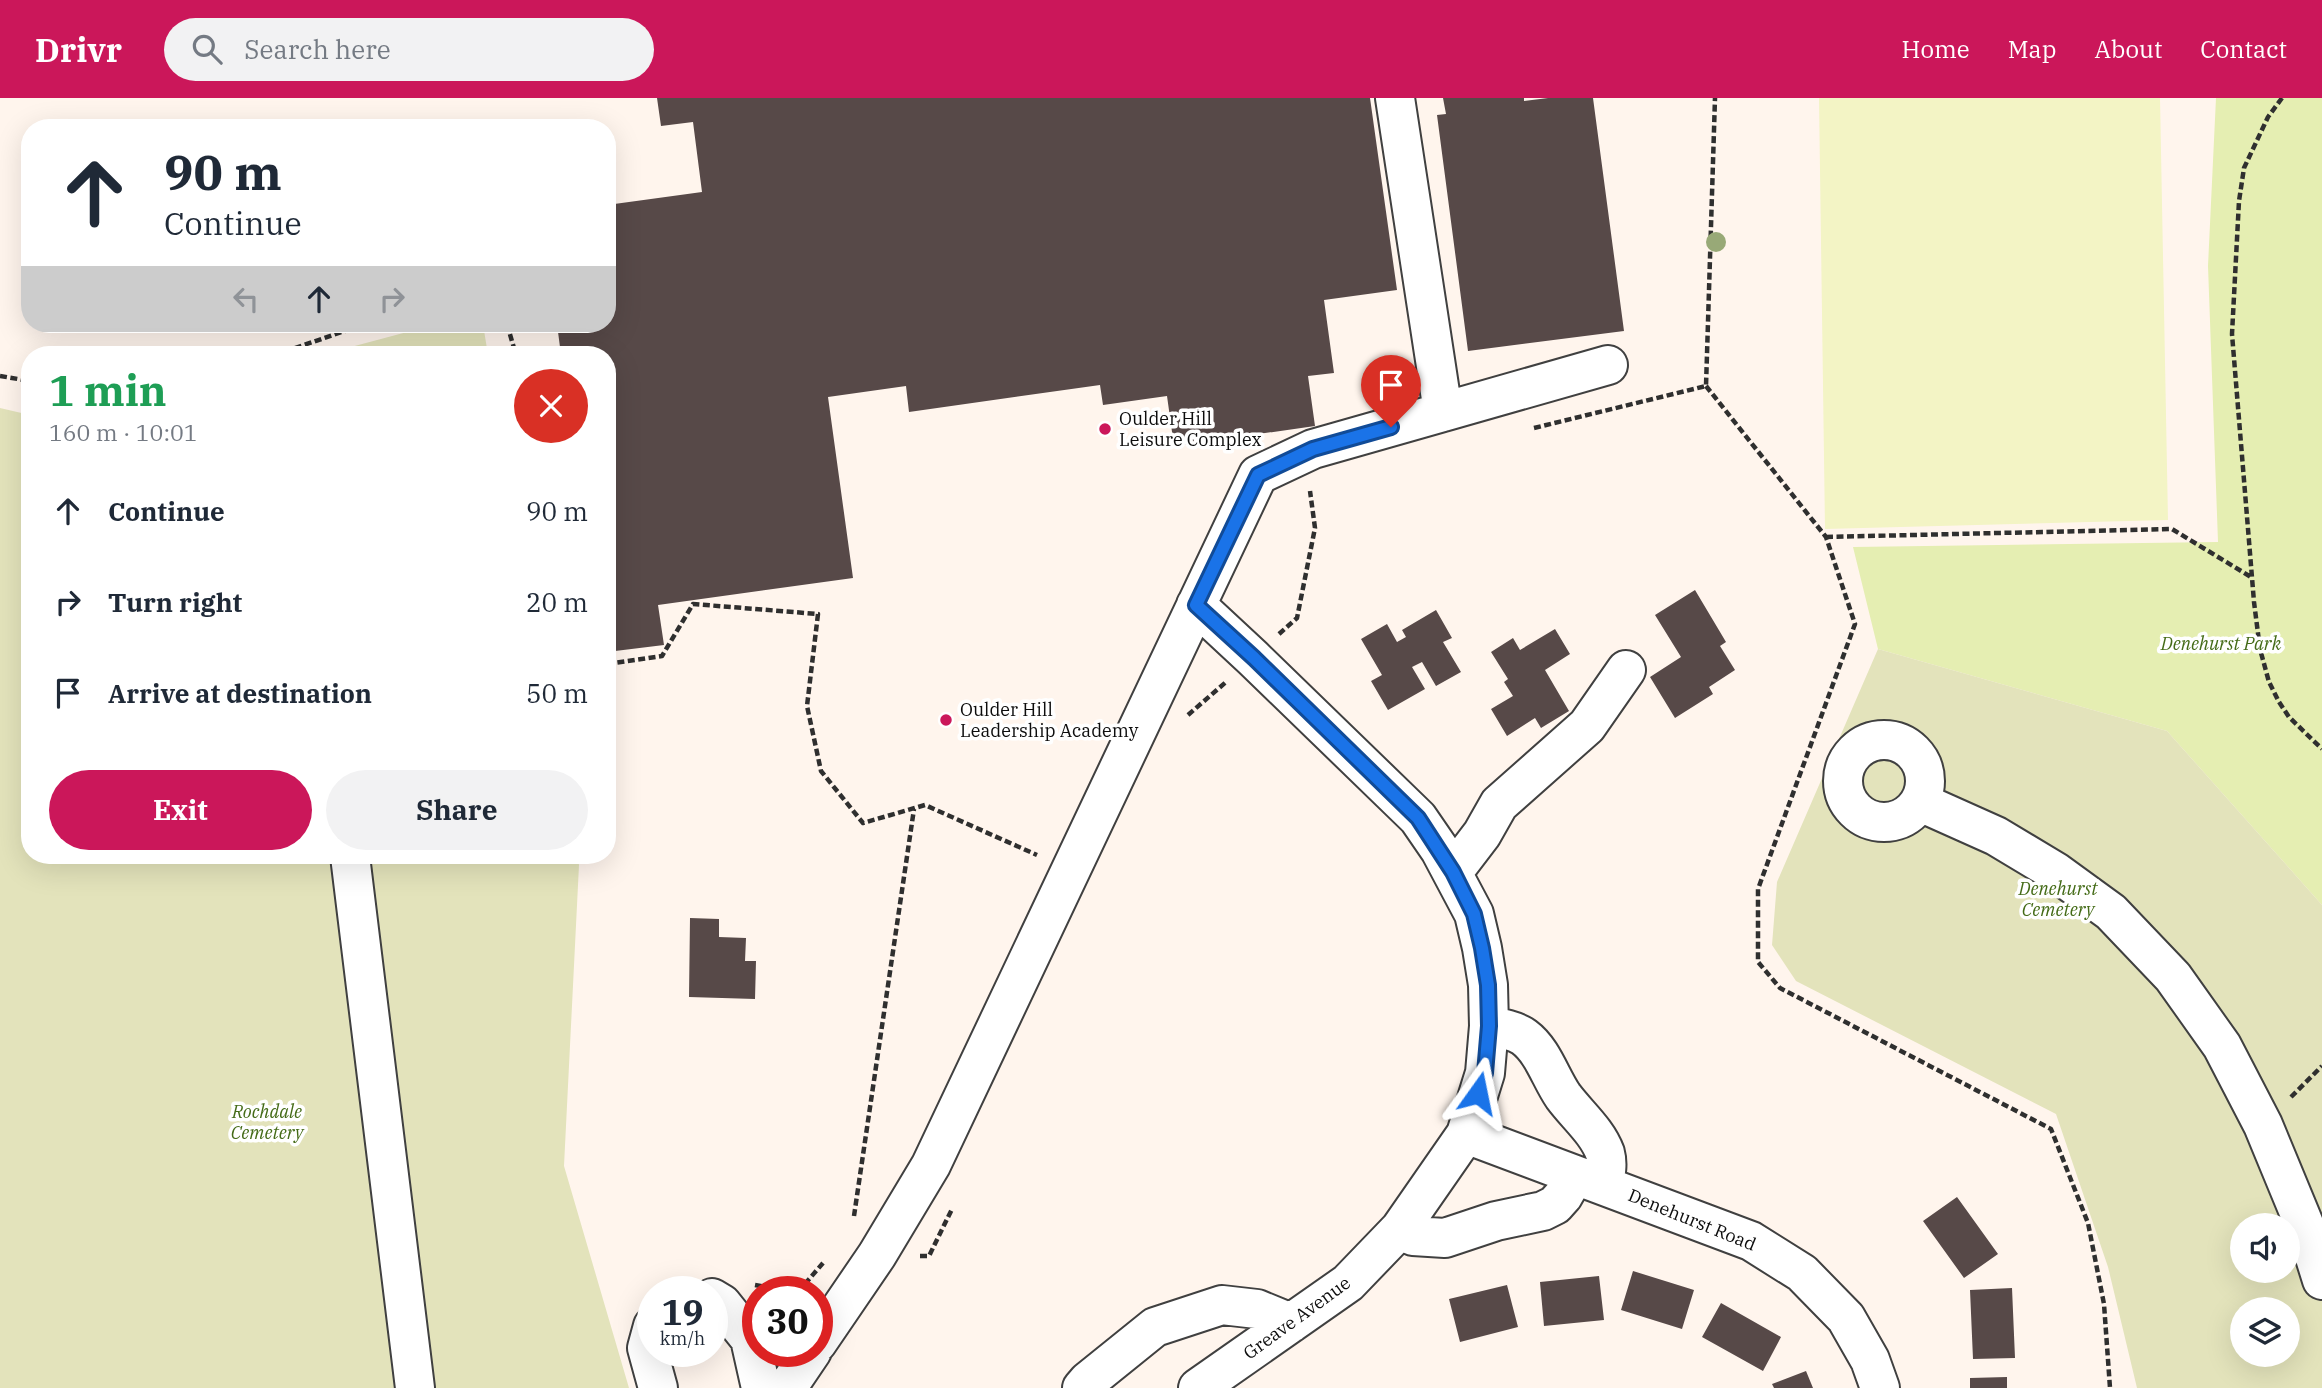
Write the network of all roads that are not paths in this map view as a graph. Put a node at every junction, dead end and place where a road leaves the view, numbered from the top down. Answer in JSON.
{"nodes":[{"id":1,"x":1395,"y":98,"type":"edge"},
{"id":2,"x":1608,"y":365,"type":"dead end"},
{"id":3,"x":1443,"y":412,"type":"junction"},
{"id":4,"x":1196,"y":605,"type":"junction"},
{"id":5,"x":1626,"y":670,"type":"dead end"},
{"id":6,"x":1920,"y":802,"type":"dead end"},
{"id":7,"x":351,"y":864,"type":"edge"},
{"id":8,"x":1453,"y":872,"type":"junction"},
{"id":9,"x":1489,"y":1026,"type":"junction"},
{"id":10,"x":1466,"y":1134,"type":"junction"},
{"id":11,"x":1589,"y":1180,"type":"junction"},
{"id":12,"x":1400,"y":1230,"type":"junction"},
{"id":13,"x":2322,"y":1280,"type":"edge"},
{"id":14,"x":833,"y":1309,"type":"edge"},
{"id":15,"x":728,"y":1312,"type":"edge"},
{"id":16,"x":1291,"y":1322,"type":"junction"},
{"id":17,"x":652,"y":1367,"type":"edge"},
{"id":18,"x":801,"y":1367,"type":"edge"},
{"id":19,"x":415,"y":1388,"type":"edge"},
{"id":20,"x":658,"y":1388,"type":"edge"},
{"id":21,"x":761,"y":1388,"type":"edge"},
{"id":22,"x":787,"y":1388,"type":"edge"},
{"id":23,"x":1082,"y":1388,"type":"edge"},
{"id":24,"x":1198,"y":1388,"type":"edge"},
{"id":25,"x":1880,"y":1388,"type":"edge"}],
"edges":[{"from":1,"to":3,"type":"street"},
{"from":2,"to":3,"type":"street"},
{"from":3,"to":4,"type":"street"},
{"from":4,"to":8,"type":"street","name":"Greave Avenue"},
{"from":4,"to":14,"type":"street"},
{"from":5,"to":8,"type":"street"},
{"from":6,"to":13,"type":"street"},
{"from":7,"to":19,"type":"street"},
{"from":8,"to":9,"type":"street","name":"Greave Avenue"},
{"from":9,"to":10,"type":"street","name":"Greave Avenue"},
{"from":9,"to":11,"type":"street"},
{"from":10,"to":11,"type":"street","name":"Denehurst Road"},
{"from":10,"to":12,"type":"street","name":"Greave Avenue"},
{"from":11,"to":12,"type":"street"},
{"from":11,"to":25,"type":"street","name":"Denehurst Road"},
{"from":12,"to":16,"type":"street","name":"Greave Avenue"},
{"from":15,"to":21,"type":"street"},
{"from":16,"to":23,"type":"street"},
{"from":16,"to":24,"type":"street","name":"Greave Avenue"},
{"from":17,"to":20,"type":"street"},
{"from":18,"to":22,"type":"street"}]}
